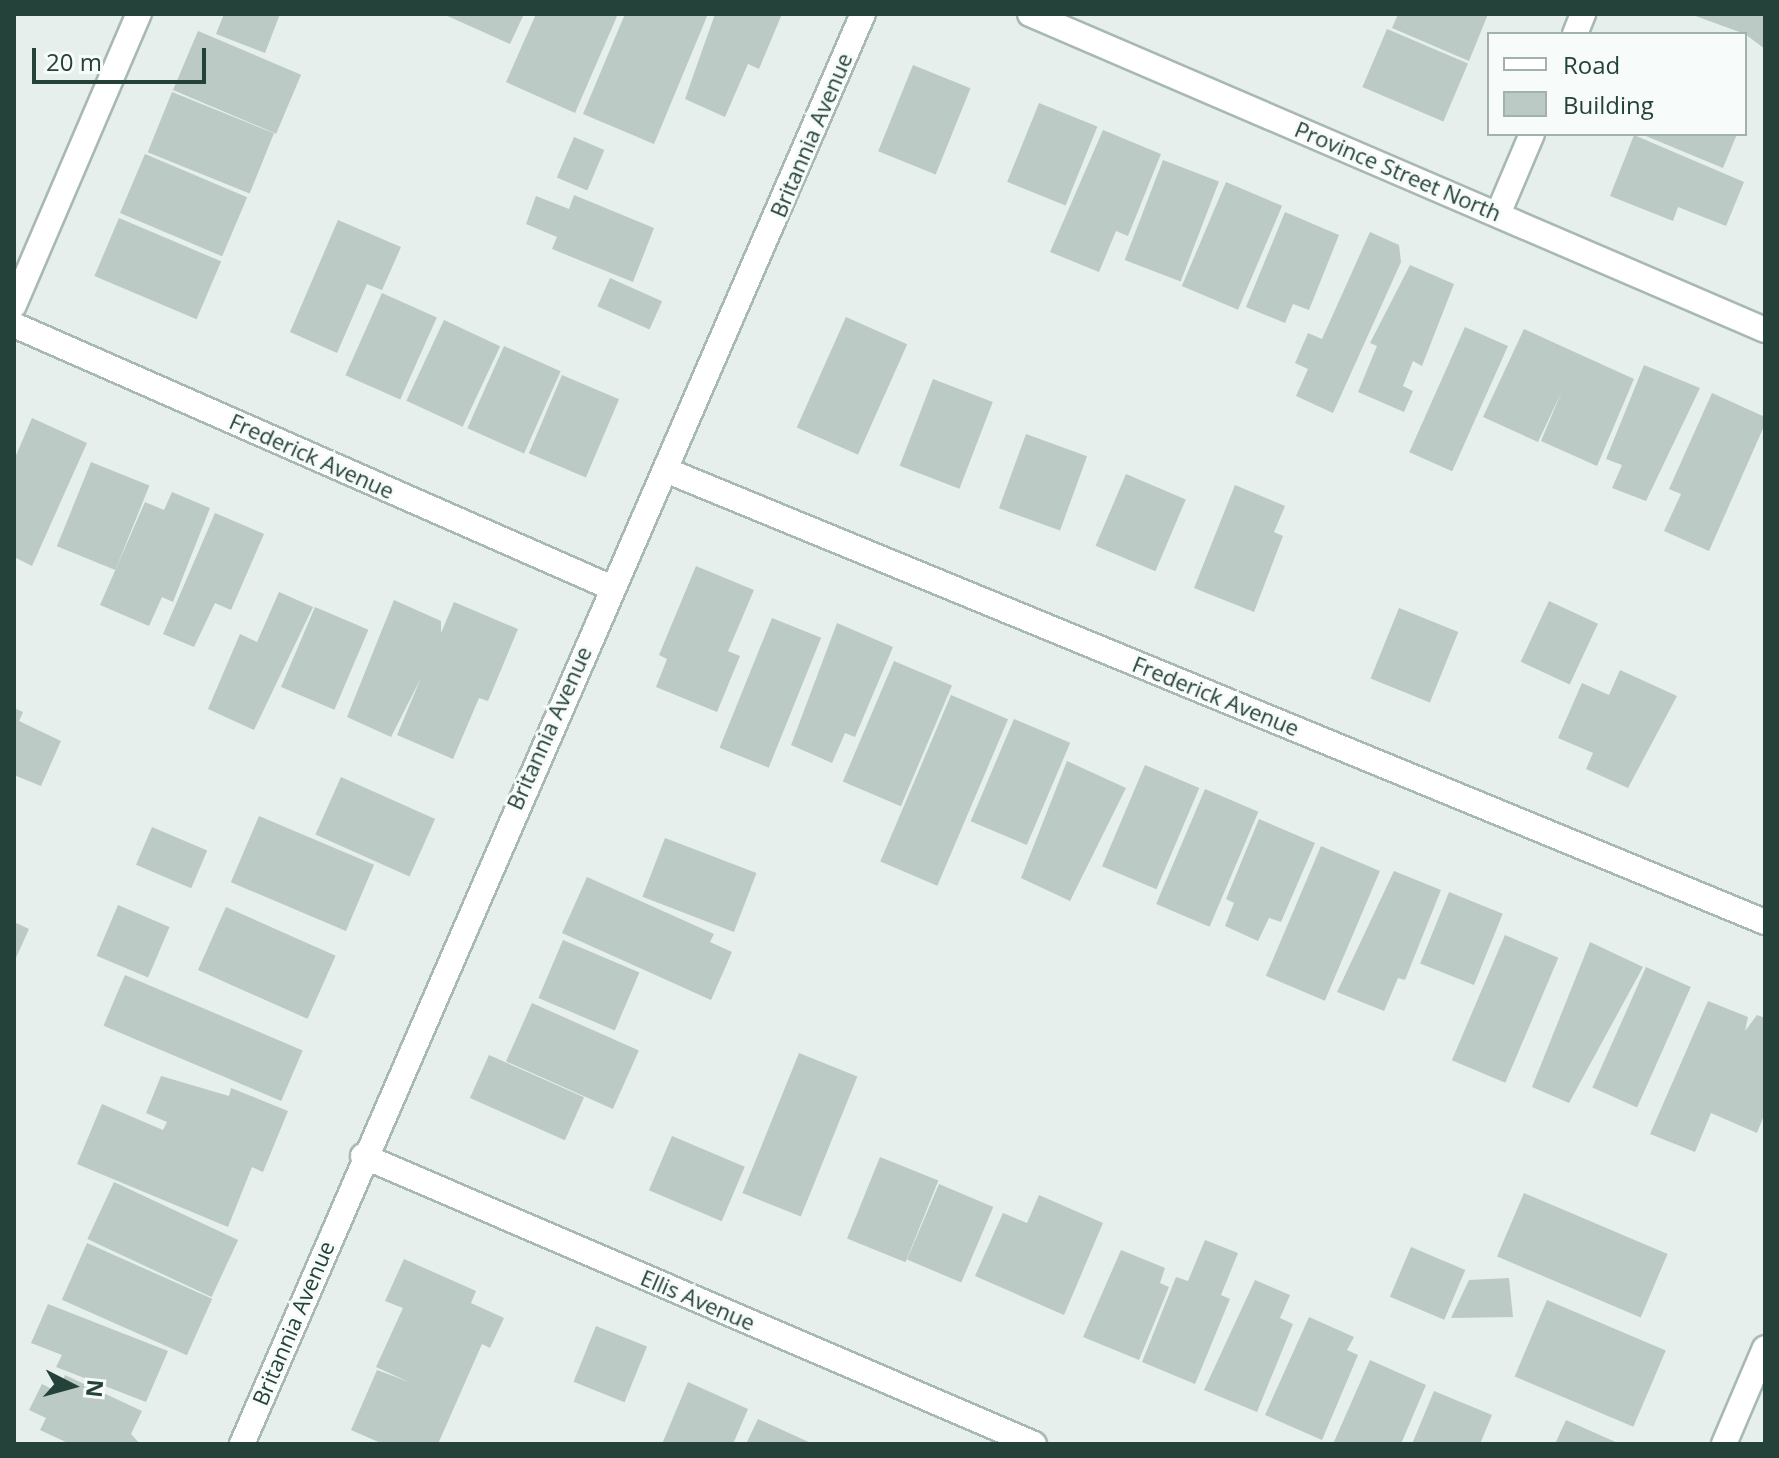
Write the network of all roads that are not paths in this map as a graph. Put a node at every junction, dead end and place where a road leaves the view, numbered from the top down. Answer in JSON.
{"nodes":[{"id":1,"x":139,"y":14,"type":"edge"},
{"id":2,"x":863,"y":14,"type":"edge"},
{"id":3,"x":1030,"y":14,"type":"edge"},
{"id":4,"x":1531,"y":136,"type":"edge"},
{"id":5,"x":1498,"y":214,"type":"junction"},
{"id":6,"x":14,"y":305,"type":"edge"},
{"id":7,"x":14,"y":325,"type":"edge"},
{"id":8,"x":1765,"y":330,"type":"edge"},
{"id":9,"x":668,"y":471,"type":"junction"},
{"id":10,"x":610,"y":587,"type":"junction"},
{"id":11,"x":1765,"y":922,"type":"edge"},
{"id":12,"x":363,"y":1156,"type":"junction"},
{"id":13,"x":1765,"y":1348,"type":"edge"},
{"id":14,"x":242,"y":1444,"type":"edge"},
{"id":15,"x":1034,"y":1444,"type":"edge"},
{"id":16,"x":1724,"y":1444,"type":"edge"}],
"edges":[{"from":1,"to":6,"type":"street"},
{"from":2,"to":9,"type":"street","name":"Britannia Avenue"},
{"from":3,"to":5,"type":"street","name":"Province Street North"},
{"from":4,"to":5,"type":"street"},
{"from":5,"to":8,"type":"street","name":"Province Street North"},
{"from":7,"to":10,"type":"street","name":"Frederick Avenue"},
{"from":9,"to":10,"type":"street","name":"Britannia Avenue"},
{"from":9,"to":11,"type":"street","name":"Frederick Avenue"},
{"from":10,"to":12,"type":"street","name":"Britannia Avenue"},
{"from":12,"to":14,"type":"street","name":"Britannia Avenue"},
{"from":12,"to":15,"type":"street","name":"Ellis Avenue"},
{"from":13,"to":16,"type":"street"}]}
